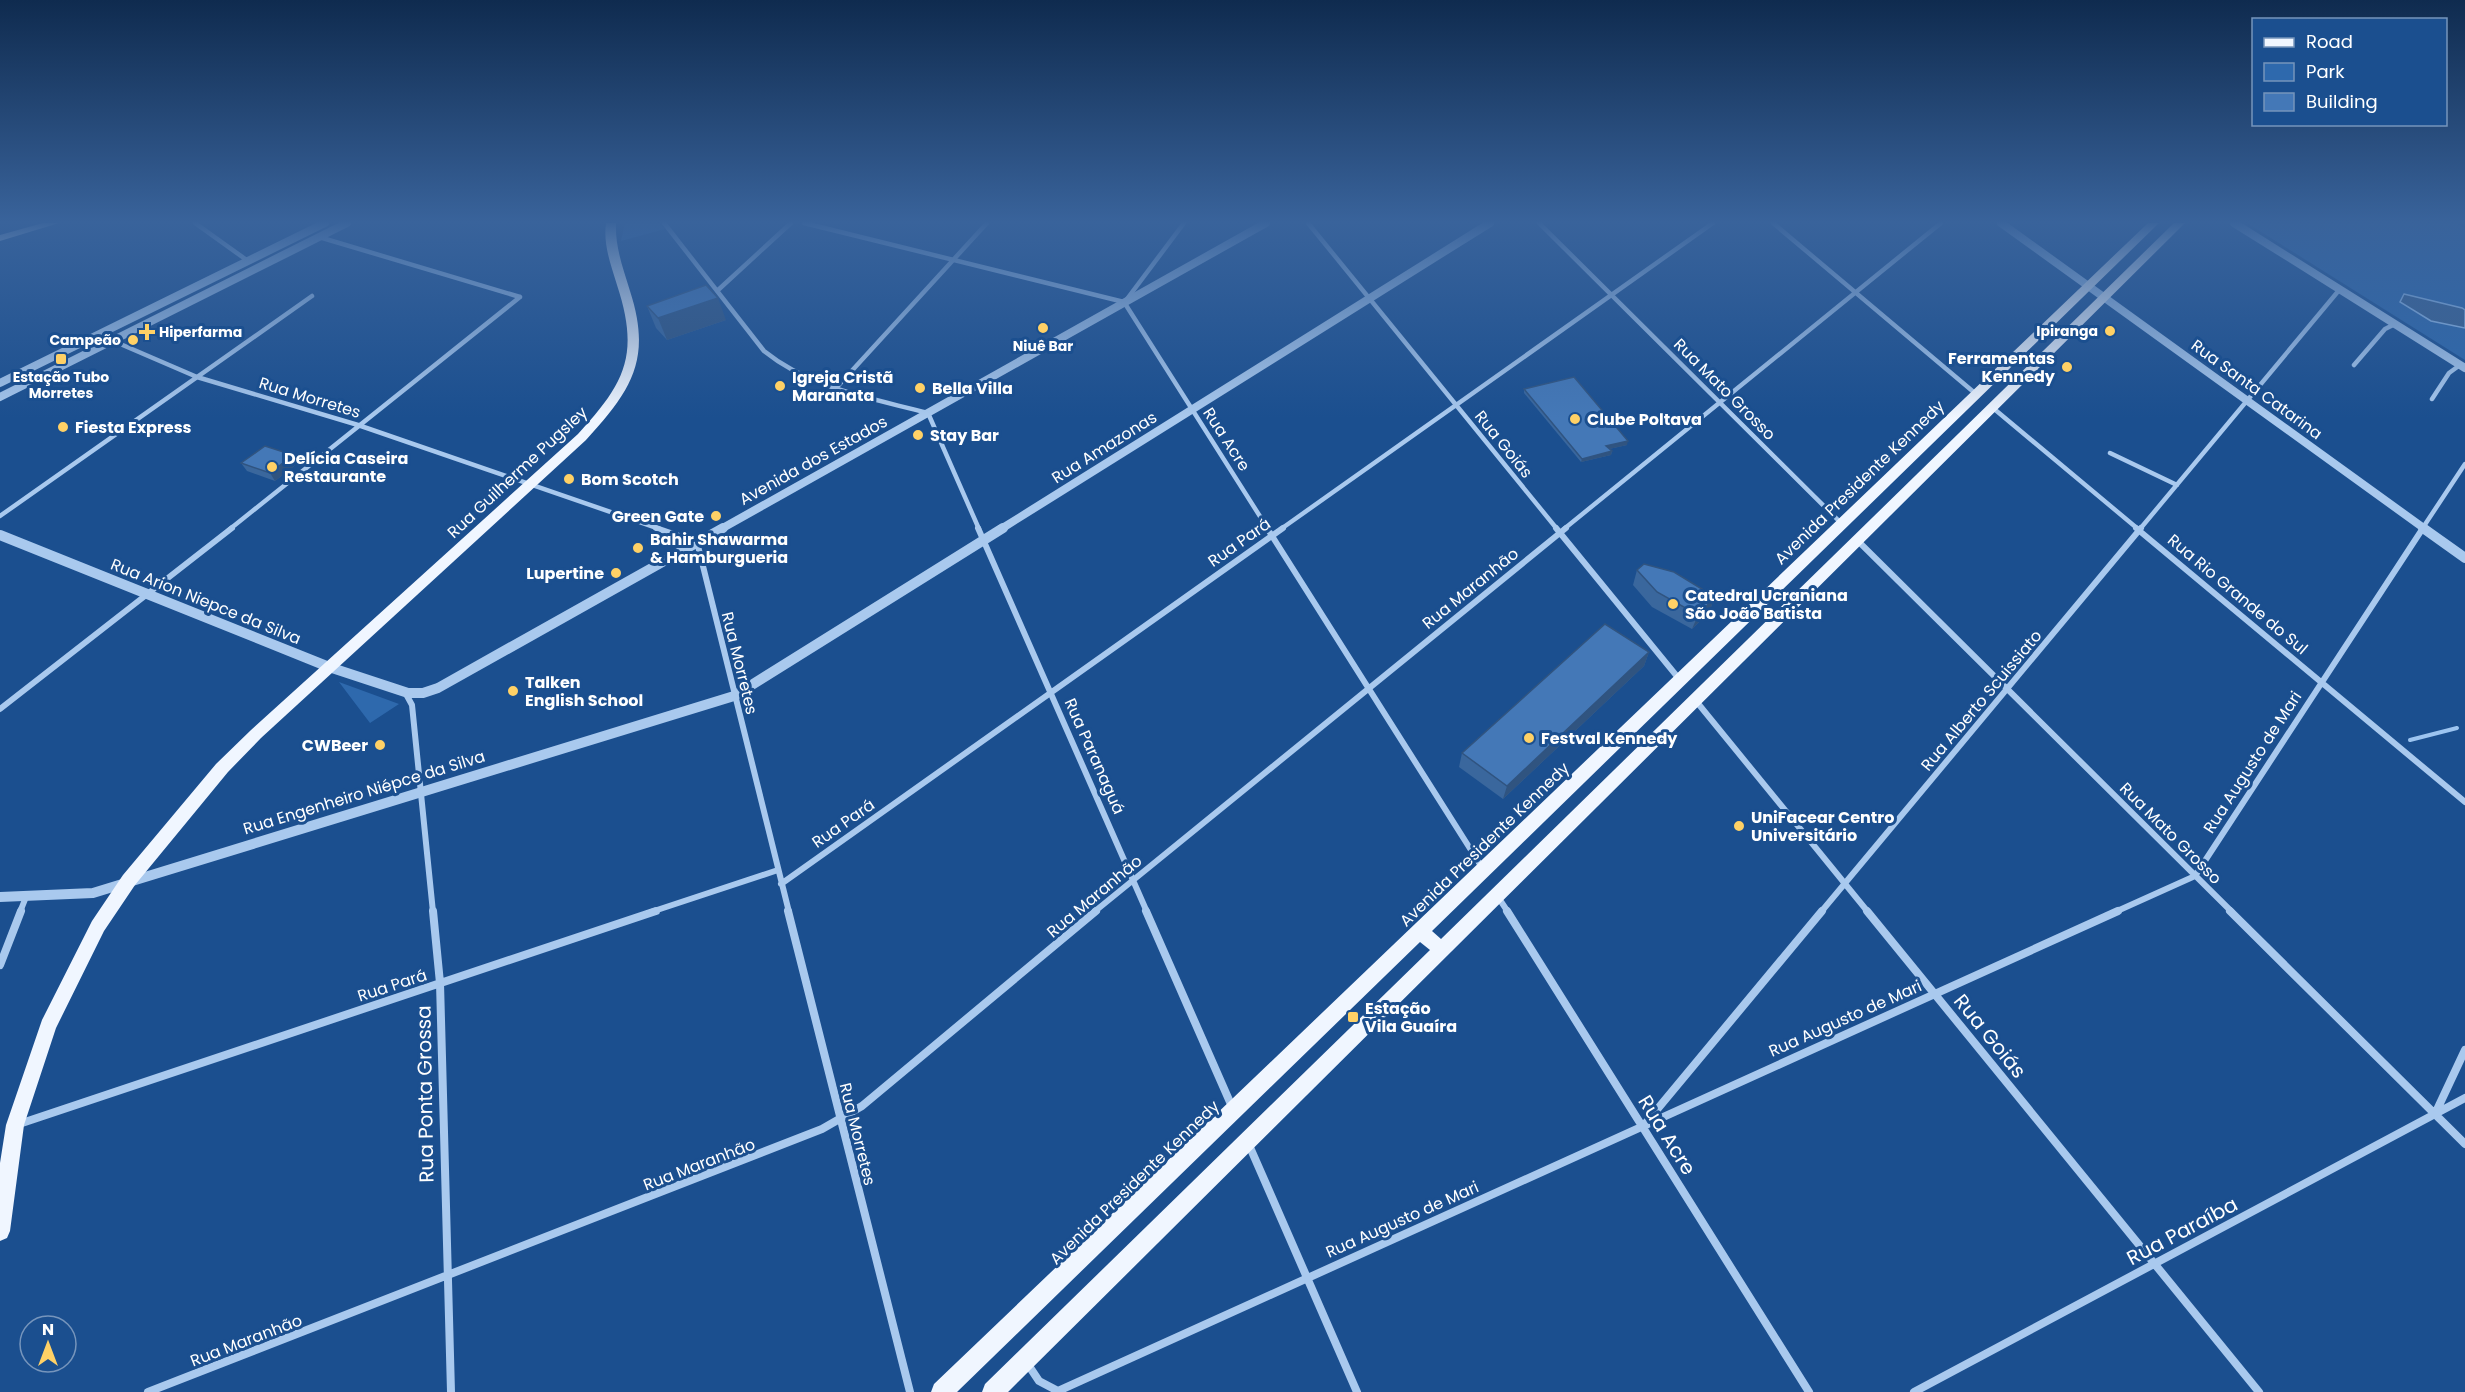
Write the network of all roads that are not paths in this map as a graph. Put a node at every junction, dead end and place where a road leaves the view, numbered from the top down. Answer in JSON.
{"nodes":[{"id":1,"x":193,"y":288,"type":"edge"},
{"id":2,"x":216,"y":288,"type":"edge"},
{"id":3,"x":490,"y":288,"type":"edge"},
{"id":4,"x":624,"y":288,"type":"edge"},
{"id":5,"x":715,"y":288,"type":"edge"},
{"id":6,"x":720,"y":288,"type":"edge"},
{"id":7,"x":927,"y":288,"type":"edge"},
{"id":8,"x":1067,"y":288,"type":"edge"},
{"id":9,"x":1135,"y":288,"type":"edge"},
{"id":10,"x":1149,"y":288,"type":"edge"},
{"id":11,"x":1359,"y":288,"type":"edge"},
{"id":12,"x":1386,"y":288,"type":"edge"},
{"id":13,"x":1604,"y":288,"type":"edge"},
{"id":14,"x":1621,"y":288,"type":"edge"},
{"id":15,"x":1850,"y":288,"type":"edge"},
{"id":16,"x":1860,"y":288,"type":"edge"},
{"id":17,"x":2086,"y":288,"type":"edge"},
{"id":18,"x":2091,"y":288,"type":"edge"},
{"id":19,"x":2114,"y":288,"type":"edge"},
{"id":20,"x":2340,"y":289,"type":"joint"},
{"id":21,"x":717,"y":291,"type":"junction"},
{"id":22,"x":1855,"y":292,"type":"junction"},
{"id":23,"x":1611,"y":295,"type":"junction"},
{"id":24,"x":312,"y":296,"type":"dead end"},
{"id":25,"x":2105,"y":297,"type":"junction"},
{"id":26,"x":1368,"y":299,"type":"junction"},
{"id":27,"x":1124,"y":302,"type":"junction"},
{"id":28,"x":2395,"y":324,"type":"junction"},
{"id":29,"x":110,"y":340,"type":"junction"},
{"id":30,"x":2354,"y":365,"type":"dead end"},
{"id":31,"x":2463,"y":367,"type":"edge"},
{"id":32,"x":197,"y":377,"type":"junction"},
{"id":33,"x":0,"y":383,"type":"edge"},
{"id":34,"x":837,"y":387,"type":"junction"},
{"id":35,"x":1976,"y":394,"type":"junction"},
{"id":36,"x":0,"y":397,"type":"edge"},
{"id":37,"x":2432,"y":399,"type":"dead end"},
{"id":38,"x":2247,"y":400,"type":"junction"},
{"id":39,"x":1719,"y":403,"type":"junction"},
{"id":40,"x":1455,"y":405,"type":"junction"},
{"id":41,"x":1993,"y":408,"type":"junction"},
{"id":42,"x":1192,"y":409,"type":"junction"},
{"id":43,"x":928,"y":412,"type":"junction"},
{"id":44,"x":358,"y":425,"type":"junction"},
{"id":45,"x":2110,"y":453,"type":"dead end"},
{"id":46,"x":2465,"y":464,"type":"edge"},
{"id":47,"x":530,"y":485,"type":"junction"},
{"id":48,"x":2177,"y":485,"type":"junction"},
{"id":49,"x":0,"y":516,"type":"edge"},
{"id":50,"x":1842,"y":524,"type":"junction"},
{"id":51,"x":2423,"y":528,"type":"junction"},
{"id":52,"x":2139,"y":530,"type":"junction"},
{"id":53,"x":1559,"y":534,"type":"junction"},
{"id":54,"x":0,"y":535,"type":"edge"},
{"id":55,"x":1273,"y":535,"type":"junction"},
{"id":56,"x":984,"y":540,"type":"junction"},
{"id":57,"x":1858,"y":541,"type":"junction"},
{"id":58,"x":698,"y":543,"type":"junction"},
{"id":59,"x":2465,"y":558,"type":"edge"},
{"id":60,"x":150,"y":593,"type":"junction"},
{"id":61,"x":1764,"y":598,"type":"junction"},
{"id":62,"x":1781,"y":617,"type":"junction"},
{"id":63,"x":329,"y":667,"type":"junction"},
{"id":64,"x":1680,"y":680,"type":"junction"},
{"id":65,"x":2322,"y":682,"type":"junction"},
{"id":66,"x":1368,"y":688,"type":"junction"},
{"id":67,"x":2008,"y":690,"type":"junction"},
{"id":68,"x":402,"y":692,"type":"junction"},
{"id":69,"x":1051,"y":692,"type":"junction"},
{"id":70,"x":734,"y":696,"type":"junction"},
{"id":71,"x":1696,"y":700,"type":"junction"},
{"id":72,"x":0,"y":709,"type":"edge"},
{"id":73,"x":421,"y":791,"type":"junction"},
{"id":74,"x":2465,"y":802,"type":"edge"},
{"id":75,"x":778,"y":870,"type":"junction"},
{"id":76,"x":1484,"y":870,"type":"junction"},
{"id":77,"x":2195,"y":876,"type":"junction"},
{"id":78,"x":129,"y":880,"type":"junction"},
{"id":79,"x":1133,"y":880,"type":"junction"},
{"id":80,"x":781,"y":884,"type":"junction"},
{"id":81,"x":1845,"y":884,"type":"junction"},
{"id":82,"x":1497,"y":895,"type":"junction"},
{"id":83,"x":0,"y":897,"type":"edge"},
{"id":84,"x":26,"y":897,"type":"junction"},
{"id":85,"x":1420,"y":931,"type":"junction"},
{"id":86,"x":1442,"y":950,"type":"junction"},
{"id":87,"x":0,"y":965,"type":"edge"},
{"id":88,"x":440,"y":983,"type":"junction"},
{"id":89,"x":1935,"y":994,"type":"junction"},
{"id":90,"x":2465,"y":1050,"type":"edge"},
{"id":91,"x":2465,"y":1098,"type":"edge"},
{"id":92,"x":1234,"y":1111,"type":"junction"},
{"id":93,"x":2435,"y":1114,"type":"junction"},
{"id":94,"x":840,"y":1120,"type":"junction"},
{"id":95,"x":15,"y":1125,"type":"junction"},
{"id":96,"x":1642,"y":1126,"type":"junction"},
{"id":97,"x":1247,"y":1142,"type":"junction"},
{"id":98,"x":2465,"y":1144,"type":"edge"},
{"id":99,"x":0,"y":1231,"type":"edge"},
{"id":100,"x":2154,"y":1264,"type":"junction"},
{"id":101,"x":446,"y":1276,"type":"junction"},
{"id":102,"x":1307,"y":1278,"type":"junction"},
{"id":103,"x":1026,"y":1360,"type":"junction"},
{"id":104,"x":1057,"y":1391,"type":"edge"},
{"id":105,"x":148,"y":1392,"type":"edge"},
{"id":106,"x":451,"y":1392,"type":"edge"},
{"id":107,"x":910,"y":1392,"type":"edge"},
{"id":108,"x":942,"y":1392,"type":"edge"},
{"id":109,"x":993,"y":1392,"type":"edge"},
{"id":110,"x":1357,"y":1392,"type":"edge"},
{"id":111,"x":1809,"y":1392,"type":"edge"},
{"id":112,"x":1914,"y":1392,"type":"edge"},
{"id":113,"x":2259,"y":1392,"type":"edge"}],
"edges":[{"from":1,"to":33,"type":"street"},
{"from":2,"to":29,"type":"street"},
{"from":3,"to":44,"type":"street"},
{"from":4,"to":47,"type":"main road","name":"Rua Guilherme Pugsley"},
{"from":5,"to":21,"type":"street"},
{"from":6,"to":21,"type":"street"},
{"from":7,"to":34,"type":"street"},
{"from":8,"to":27,"type":"street"},
{"from":9,"to":27,"type":"street"},
{"from":10,"to":27,"type":"street","name":"Avenida dos Estados"},
{"from":11,"to":26,"type":"street","name":"Rua Goiás"},
{"from":12,"to":26,"type":"street","name":"Rua Amazonas"},
{"from":13,"to":23,"type":"street","name":"Rua Mato Grosso"},
{"from":14,"to":23,"type":"street","name":"Rua Pará"},
{"from":15,"to":22,"type":"street"},
{"from":16,"to":22,"type":"street","name":"Rua Maranhão"},
{"from":17,"to":35,"type":"main road","name":"Avenida Presidente Kennedy"},
{"from":18,"to":25,"type":"street","name":"Rua Santa Catarina"},
{"from":19,"to":25,"type":"main road"},
{"from":20,"to":28,"type":"street"},
{"from":20,"to":38,"type":"street","name":"Rua Alberto Scuissiato"},
{"from":21,"to":34,"type":"street"},
{"from":22,"to":35,"type":"street"},
{"from":22,"to":39,"type":"street","name":"Rua Maranhão"},
{"from":23,"to":39,"type":"street","name":"Rua Mato Grosso"},
{"from":23,"to":40,"type":"street","name":"Rua Pará"},
{"from":24,"to":32,"type":"street"},
{"from":25,"to":38,"type":"street","name":"Rua Santa Catarina"},
{"from":25,"to":41,"type":"main road"},
{"from":26,"to":40,"type":"street","name":"Rua Goiás"},
{"from":26,"to":42,"type":"street","name":"Rua Amazonas"},
{"from":27,"to":42,"type":"street","name":"Rua Acre"},
{"from":27,"to":43,"type":"street","name":"Avenida dos Estados"},
{"from":28,"to":30,"type":"street"},
{"from":28,"to":31,"type":"street"},
{"from":29,"to":32,"type":"street","name":"Rua Morretes"},
{"from":29,"to":36,"type":"street"},
{"from":31,"to":37,"type":"street"},
{"from":32,"to":44,"type":"street","name":"Rua Morretes"},
{"from":32,"to":49,"type":"street"},
{"from":34,"to":43,"type":"street"},
{"from":35,"to":50,"type":"main road","name":"Avenida Presidente Kennedy"},
{"from":38,"to":48,"type":"street","name":"Rua Alberto Scuissiato"},
{"from":38,"to":51,"type":"street","name":"Rua Santa Catarina"},
{"from":39,"to":50,"type":"street","name":"Rua Mato Grosso"},
{"from":39,"to":53,"type":"street","name":"Rua Maranhão"},
{"from":40,"to":53,"type":"street","name":"Rua Goiás"},
{"from":40,"to":55,"type":"street","name":"Rua Pará"},
{"from":41,"to":52,"type":"street","name":"Rua Rio Grande do Sul"},
{"from":41,"to":57,"type":"main road"},
{"from":42,"to":55,"type":"street","name":"Rua Acre"},
{"from":42,"to":56,"type":"street","name":"Rua Amazonas"},
{"from":43,"to":56,"type":"street","name":"Rua Paranaguá"},
{"from":43,"to":58,"type":"street","name":"Avenida dos Estados"},
{"from":44,"to":47,"type":"street","name":"Rua Morretes"},
{"from":44,"to":60,"type":"street"},
{"from":45,"to":48,"type":"street"},
{"from":46,"to":51,"type":"street","name":"Rua Augusto de Mari"},
{"from":47,"to":58,"type":"street","name":"Rua Morretes"},
{"from":47,"to":63,"type":"main road","name":"Rua Guilherme Pugsley"},
{"from":48,"to":52,"type":"street","name":"Rua Alberto Scuissiato"},
{"from":50,"to":61,"type":"main road","name":"Avenida Presidente Kennedy"},
{"from":51,"to":59,"type":"street","name":"Rua Santa Catarina"},
{"from":51,"to":65,"type":"street","name":"Rua Augusto de Mari"},
{"from":52,"to":65,"type":"street","name":"Rua Rio Grande do Sul"},
{"from":52,"to":67,"type":"street","name":"Rua Alberto Scuissiato"},
{"from":53,"to":64,"type":"street","name":"Rua Goiás"},
{"from":53,"to":66,"type":"street","name":"Rua Maranhão"},
{"from":54,"to":60,"type":"street","name":"Rua Arion Niepce da Silva"},
{"from":55,"to":66,"type":"street","name":"Rua Acre"},
{"from":55,"to":69,"type":"street","name":"Rua Pará"},
{"from":56,"to":69,"type":"street","name":"Rua Paranaguá"},
{"from":56,"to":70,"type":"street","name":"Rua Amazonas"},
{"from":57,"to":62,"type":"main road"},
{"from":57,"to":67,"type":"street","name":"Rua Mato Grosso"},
{"from":58,"to":68,"type":"street","name":"Avenida dos Estados"},
{"from":58,"to":70,"type":"street","name":"Rua Morretes"},
{"from":60,"to":63,"type":"street","name":"Rua Arion Niepce da Silva"},
{"from":60,"to":72,"type":"street"},
{"from":61,"to":62,"type":"main road"},
{"from":61,"to":64,"type":"main road","name":"Avenida Presidente Kennedy"},
{"from":62,"to":71,"type":"main road"},
{"from":63,"to":68,"type":"street","name":"Rua Arion Niepce da Silva"},
{"from":63,"to":78,"type":"main road","name":"Rua Guilherme Pugsley"},
{"from":64,"to":76,"type":"main road","name":"Avenida Presidente Kennedy"},
{"from":65,"to":74,"type":"street","name":"Rua Rio Grande do Sul"},
{"from":65,"to":77,"type":"street","name":"Rua Augusto de Mari"},
{"from":66,"to":76,"type":"street","name":"Rua Acre"},
{"from":66,"to":79,"type":"street","name":"Rua Maranhão"},
{"from":67,"to":77,"type":"street","name":"Rua Mato Grosso"},
{"from":67,"to":81,"type":"street","name":"Rua Alberto Scuissiato"},
{"from":68,"to":73,"type":"street","name":"Rua Ponta Grossa"},
{"from":69,"to":79,"type":"street","name":"Rua Paranaguá"},
{"from":69,"to":80,"type":"street","name":"Rua Pará"},
{"from":70,"to":73,"type":"street","name":"Rua Engenheiro Niépce da Silva"},
{"from":70,"to":75,"type":"street","name":"Rua Morretes"},
{"from":71,"to":81,"type":"street","name":"Rua Goiás"},
{"from":71,"to":82,"type":"main road"},
{"from":73,"to":78,"type":"street","name":"Rua Engenheiro Niépce da Silva"},
{"from":73,"to":88,"type":"street","name":"Rua Ponta Grossa"},
{"from":75,"to":80,"type":"street","name":"Rua Morretes"},
{"from":75,"to":88,"type":"street","name":"Rua Pará"},
{"from":76,"to":85,"type":"main road","name":"Avenida Presidente Kennedy"},
{"from":77,"to":89,"type":"street","name":"Rua Augusto de Mari"},
{"from":77,"to":93,"type":"street","name":"Rua Mato Grosso"},
{"from":78,"to":84,"type":"street","name":"Rua Engenheiro Niépce da Silva"},
{"from":78,"to":95,"type":"main road","name":"Rua Guilherme Pugsley"},
{"from":79,"to":92,"type":"street","name":"Rua Paranaguá"},
{"from":79,"to":94,"type":"street","name":"Rua Maranhão"},
{"from":80,"to":94,"type":"street","name":"Rua Morretes"},
{"from":81,"to":89,"type":"street","name":"Rua Goiás"},
{"from":81,"to":96,"type":"street","name":"Rua Alberto Scuissiato"},
{"from":82,"to":86,"type":"main road"},
{"from":82,"to":96,"type":"street","name":"Rua Acre"},
{"from":83,"to":84,"type":"street","name":"Rua Engenheiro Niépce da Silva"},
{"from":84,"to":87,"type":"street"},
{"from":85,"to":86,"type":"main road"},
{"from":85,"to":92,"type":"main road","name":"Avenida Presidente Kennedy"},
{"from":86,"to":97,"type":"main road"},
{"from":88,"to":95,"type":"street","name":"Rua Pará"},
{"from":88,"to":101,"type":"street","name":"Rua Ponta Grossa"},
{"from":89,"to":96,"type":"street","name":"Rua Augusto de Mari"},
{"from":89,"to":100,"type":"street","name":"Rua Goiás"},
{"from":90,"to":93,"type":"street"},
{"from":91,"to":93,"type":"street","name":"Rua Paraíba"},
{"from":92,"to":108,"type":"main road","name":"Avenida Presidente Kennedy"},
{"from":93,"to":98,"type":"street","name":"Rua Mato Grosso"},
{"from":93,"to":100,"type":"street","name":"Rua Paraíba"},
{"from":94,"to":101,"type":"street","name":"Rua Maranhão"},
{"from":94,"to":107,"type":"street","name":"Rua Morretes"},
{"from":95,"to":99,"type":"main road","name":"Rua Guilherme Pugsley"},
{"from":96,"to":102,"type":"street","name":"Rua Augusto de Mari"},
{"from":96,"to":111,"type":"street","name":"Rua Acre"},
{"from":97,"to":102,"type":"street"},
{"from":97,"to":103,"type":"main road"},
{"from":100,"to":112,"type":"street","name":"Rua Paraíba"},
{"from":100,"to":113,"type":"street","name":"Rua Goiás"},
{"from":101,"to":105,"type":"street","name":"Rua Maranhão"},
{"from":101,"to":106,"type":"street","name":"Rua Ponta Grossa"},
{"from":102,"to":104,"type":"street","name":"Rua Augusto de Mari"},
{"from":102,"to":110,"type":"street"},
{"from":103,"to":104,"type":"street","name":"Rua Augusto de Mari"},
{"from":103,"to":109,"type":"main road"}]}
